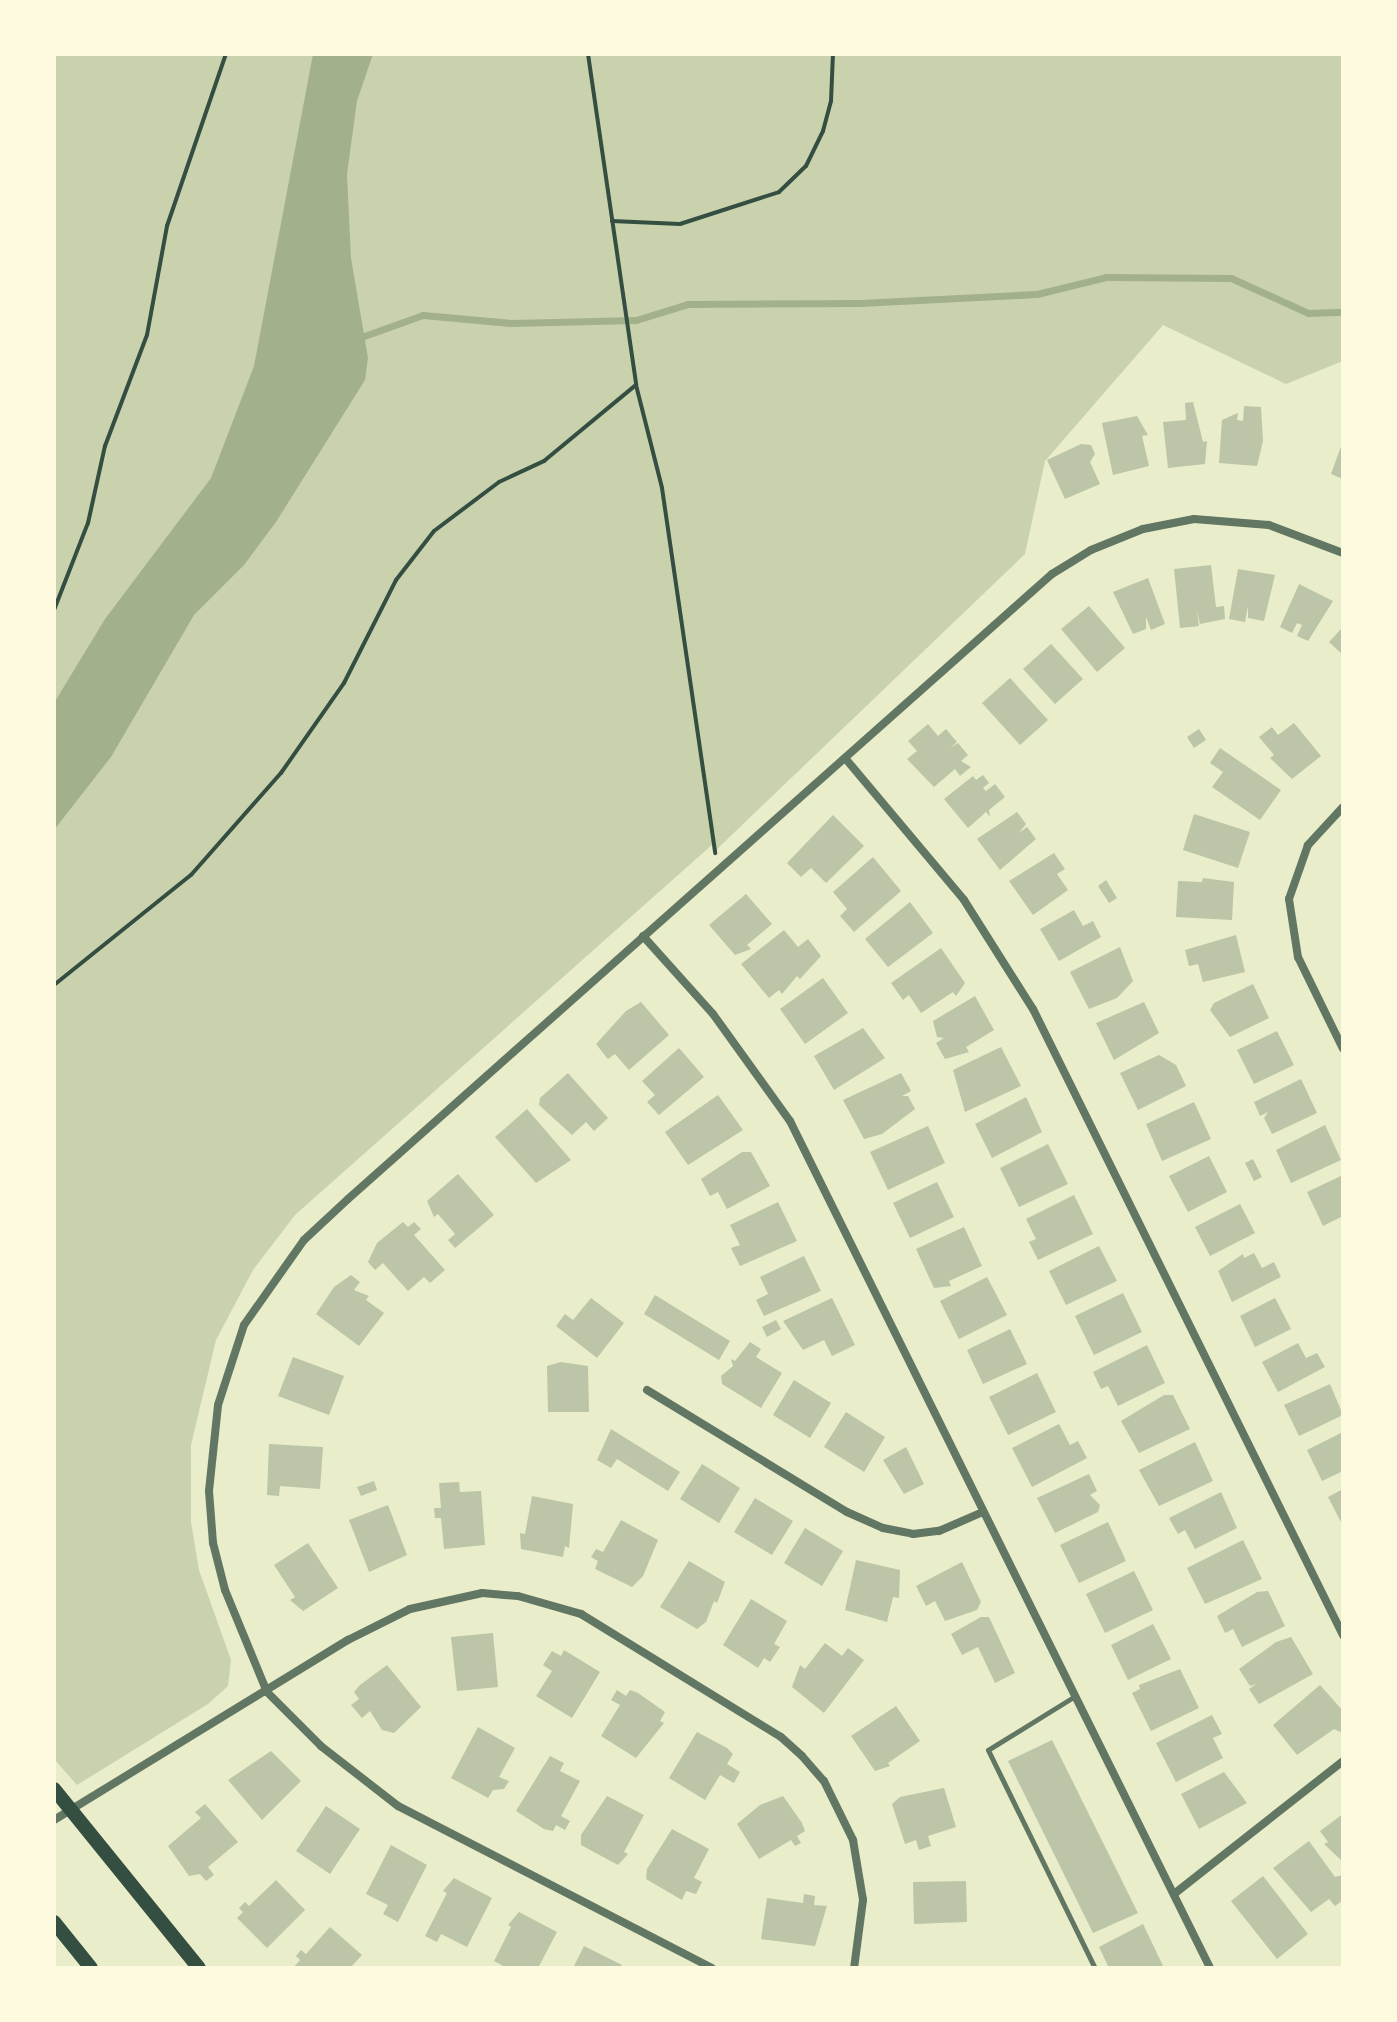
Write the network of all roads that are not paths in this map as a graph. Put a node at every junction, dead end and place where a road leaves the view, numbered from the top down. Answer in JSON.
{"nodes":[{"id":1,"x":1343,"y":553,"type":"edge"},
{"id":2,"x":845,"y":758,"type":"junction"},
{"id":3,"x":1343,"y":807,"type":"edge"},
{"id":4,"x":643,"y":936,"type":"junction"},
{"id":5,"x":1343,"y":1049,"type":"edge"},
{"id":6,"x":647,"y":1390,"type":"dead end"},
{"id":7,"x":983,"y":1512,"type":"junction"},
{"id":8,"x":1343,"y":1635,"type":"edge"},
{"id":9,"x":267,"y":1692,"type":"junction"},
{"id":10,"x":1075,"y":1696,"type":"junction"},
{"id":11,"x":1343,"y":1761,"type":"edge"},
{"id":12,"x":54,"y":1789,"type":"edge"},
{"id":13,"x":69,"y":1810,"type":"junction"},
{"id":14,"x":54,"y":1820,"type":"edge"},
{"id":15,"x":1174,"y":1894,"type":"junction"},
{"id":16,"x":54,"y":1922,"type":"edge"},
{"id":17,"x":91,"y":1968,"type":"edge"},
{"id":18,"x":199,"y":1968,"type":"edge"},
{"id":19,"x":712,"y":1968,"type":"edge"},
{"id":20,"x":854,"y":1968,"type":"edge"},
{"id":21,"x":1095,"y":1968,"type":"edge"},
{"id":22,"x":1210,"y":1968,"type":"edge"}],
"edges":[{"from":1,"to":2,"type":"street"},
{"from":2,"to":4,"type":"street"},
{"from":2,"to":8,"type":"street"},
{"from":3,"to":5,"type":"street"},
{"from":4,"to":7,"type":"street"},
{"from":4,"to":9,"type":"street"},
{"from":6,"to":7,"type":"street"},
{"from":7,"to":10,"type":"street"},
{"from":9,"to":13,"type":"street"},
{"from":9,"to":19,"type":"street"},
{"from":9,"to":20,"type":"street"},
{"from":10,"to":15,"type":"street"},
{"from":10,"to":21,"type":"lane"},
{"from":11,"to":15,"type":"street"},
{"from":12,"to":13,"type":"main road"},
{"from":13,"to":14,"type":"street"},
{"from":13,"to":18,"type":"main road"},
{"from":15,"to":22,"type":"street"},
{"from":16,"to":17,"type":"main road"}]}
